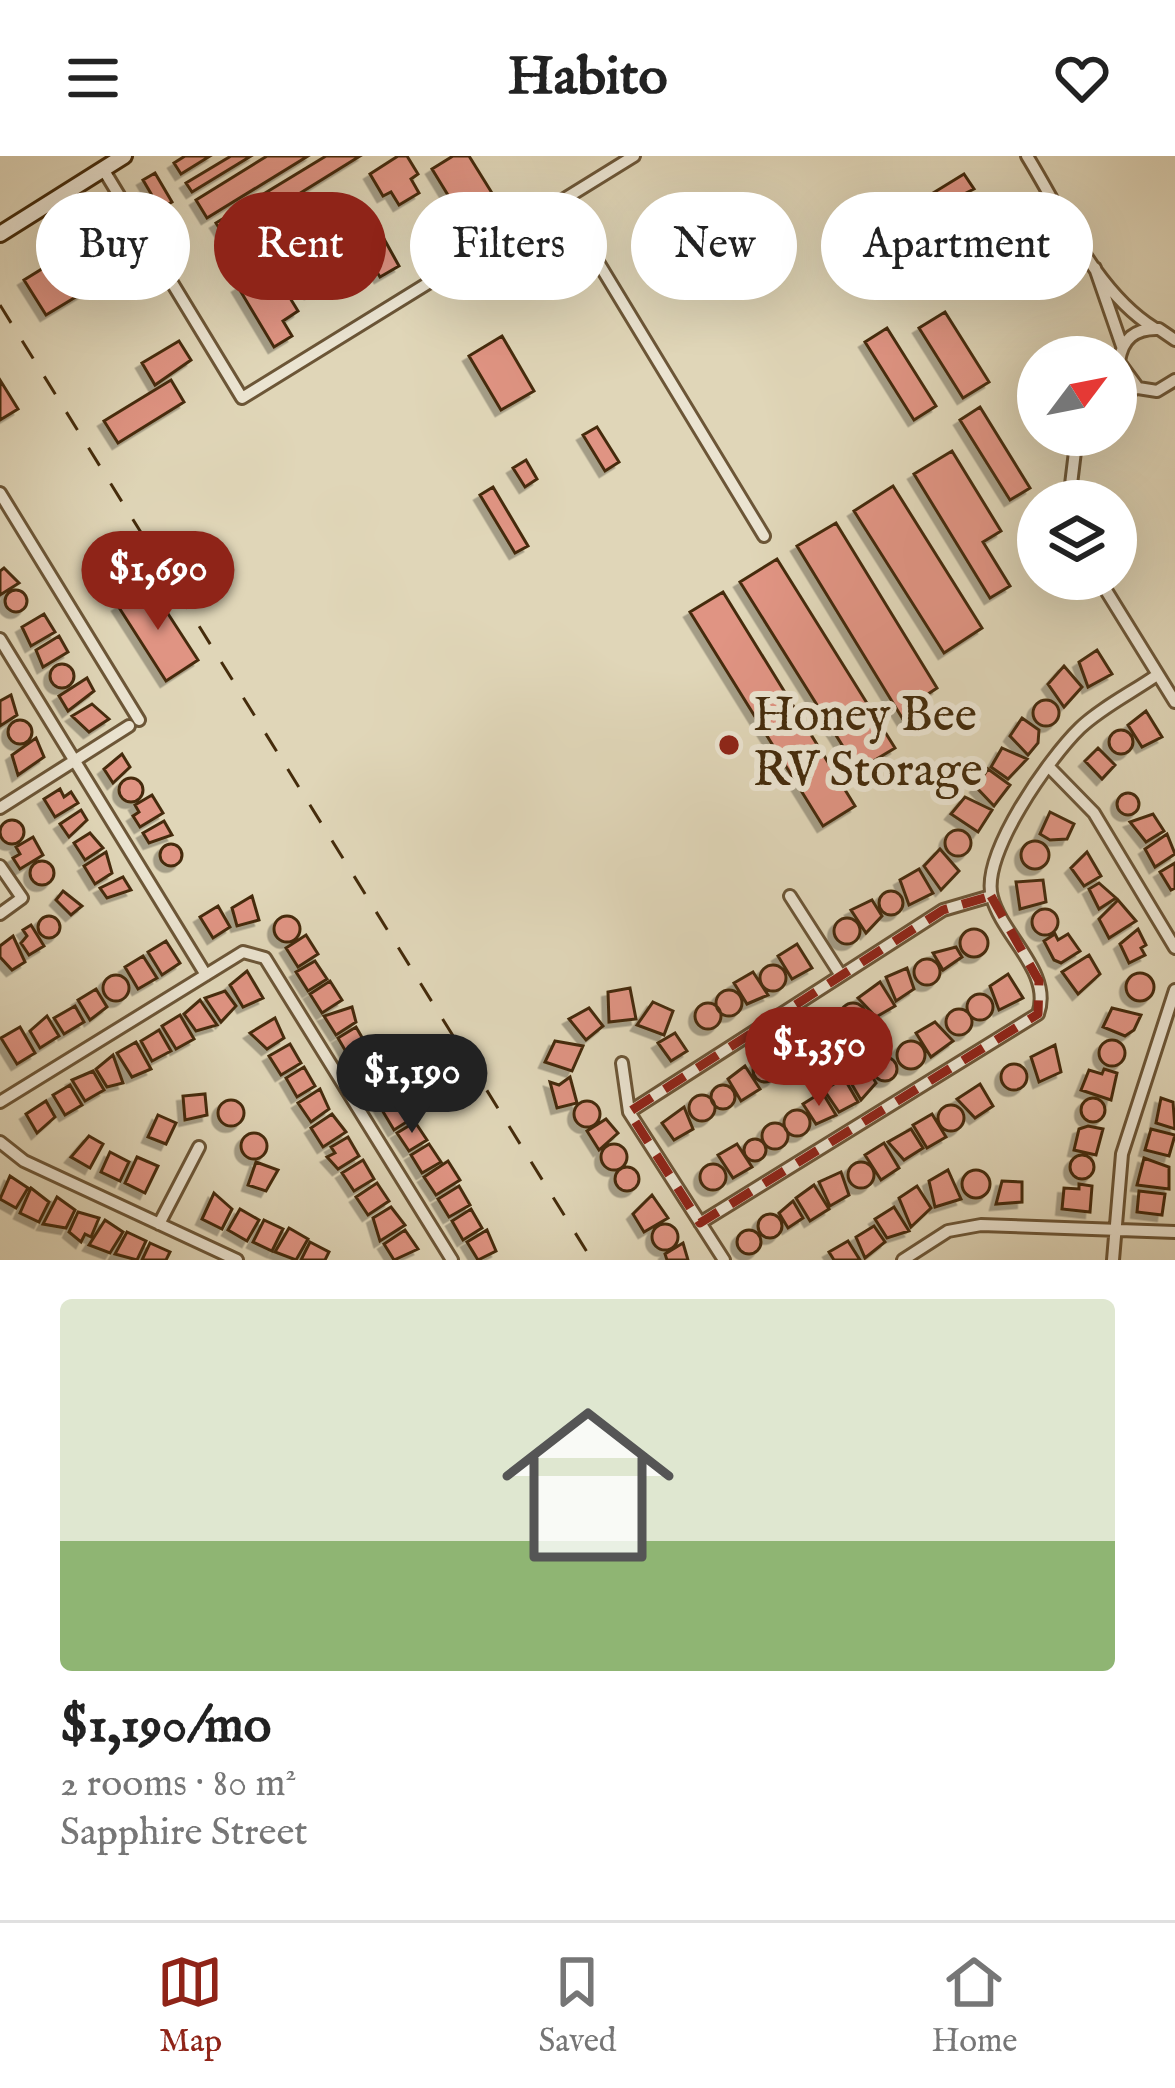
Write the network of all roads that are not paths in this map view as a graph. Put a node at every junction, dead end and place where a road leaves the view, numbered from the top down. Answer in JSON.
{"nodes":[{"id":1,"x":124,"y":156,"type":"edge"},
{"id":2,"x":634,"y":156,"type":"edge"},
{"id":3,"x":1027,"y":156,"type":"edge"},
{"id":4,"x":103,"y":169,"type":"junction"},
{"id":5,"x":576,"y":192,"type":"edge"},
{"id":6,"x":0,"y":234,"type":"edge"},
{"id":7,"x":1094,"y":265,"type":"junction"},
{"id":8,"x":607,"y":277,"type":"edge"},
{"id":9,"x":410,"y":294,"type":"edge"},
{"id":10,"x":1175,"y":323,"type":"edge"},
{"id":11,"x":1156,"y":329,"type":"junction"},
{"id":12,"x":1115,"y":336,"type":"edge"},
{"id":13,"x":1132,"y":336,"type":"edge"},
{"id":14,"x":1175,"y":340,"type":"edge"},
{"id":15,"x":1175,"y":380,"type":"edge"},
{"id":16,"x":1138,"y":388,"type":"edge"},
{"id":17,"x":0,"y":493,"type":"edge"},
{"id":18,"x":764,"y":536,"type":"dead end"},
{"id":19,"x":1112,"y":600,"type":"edge"},
{"id":20,"x":0,"y":639,"type":"edge"},
{"id":21,"x":1157,"y":675,"type":"junction"},
{"id":22,"x":1175,"y":702,"type":"edge"},
{"id":23,"x":74,"y":760,"type":"junction"},
{"id":24,"x":1050,"y":768,"type":"junction"},
{"id":25,"x":0,"y":808,"type":"edge"},
{"id":26,"x":0,"y":866,"type":"edge"},
{"id":27,"x":790,"y":896,"type":"dead end"},
{"id":28,"x":991,"y":896,"type":"junction"},
{"id":29,"x":0,"y":914,"type":"edge"},
{"id":30,"x":1175,"y":948,"type":"edge"},
{"id":31,"x":840,"y":974,"type":"junction"},
{"id":32,"x":206,"y":975,"type":"junction"},
{"id":33,"x":1175,"y":990,"type":"edge"},
{"id":34,"x":622,"y":1063,"type":"dead end"},
{"id":35,"x":0,"y":1102,"type":"edge"},
{"id":36,"x":628,"y":1112,"type":"junction"},
{"id":37,"x":0,"y":1142,"type":"edge"},
{"id":38,"x":199,"y":1147,"type":"dead end"},
{"id":39,"x":700,"y":1223,"type":"junction"},
{"id":40,"x":159,"y":1224,"type":"junction"},
{"id":41,"x":1114,"y":1229,"type":"junction"},
{"id":42,"x":1175,"y":1232,"type":"edge"},
{"id":43,"x":237,"y":1260,"type":"edge"},
{"id":44,"x":452,"y":1260,"type":"edge"},
{"id":45,"x":724,"y":1260,"type":"edge"},
{"id":46,"x":902,"y":1260,"type":"edge"},
{"id":47,"x":1113,"y":1260,"type":"edge"}],
"edges":[{"from":1,"to":4,"type":"main road"},
{"from":2,"to":5,"type":"street"},
{"from":3,"to":7,"type":"street"},
{"from":4,"to":6,"type":"main road"},
{"from":4,"to":9,"type":"street"},
{"from":7,"to":11,"type":"street"},
{"from":7,"to":12,"type":"street"},
{"from":8,"to":18,"type":"street"},
{"from":10,"to":11,"type":"street"},
{"from":11,"to":13,"type":"street"},
{"from":11,"to":14,"type":"street"},
{"from":15,"to":16,"type":"street"},
{"from":17,"to":23,"type":"street"},
{"from":19,"to":21,"type":"street"},
{"from":20,"to":23,"type":"street"},
{"from":21,"to":22,"type":"street"},
{"from":21,"to":24,"type":"street"},
{"from":23,"to":25,"type":"street"},
{"from":23,"to":32,"type":"street"},
{"from":24,"to":28,"type":"street"},
{"from":24,"to":30,"type":"street"},
{"from":26,"to":29,"type":"street"},
{"from":27,"to":31,"type":"street"},
{"from":28,"to":31,"type":"street"},
{"from":28,"to":39,"type":"street"},
{"from":31,"to":36,"type":"street"},
{"from":32,"to":35,"type":"street"},
{"from":32,"to":44,"type":"street"},
{"from":33,"to":41,"type":"street"},
{"from":34,"to":36,"type":"street"},
{"from":36,"to":39,"type":"street"},
{"from":37,"to":40,"type":"street"},
{"from":38,"to":40,"type":"street"},
{"from":39,"to":45,"type":"street"},
{"from":40,"to":43,"type":"street"},
{"from":41,"to":42,"type":"street"},
{"from":41,"to":46,"type":"street"},
{"from":41,"to":47,"type":"street"}]}
